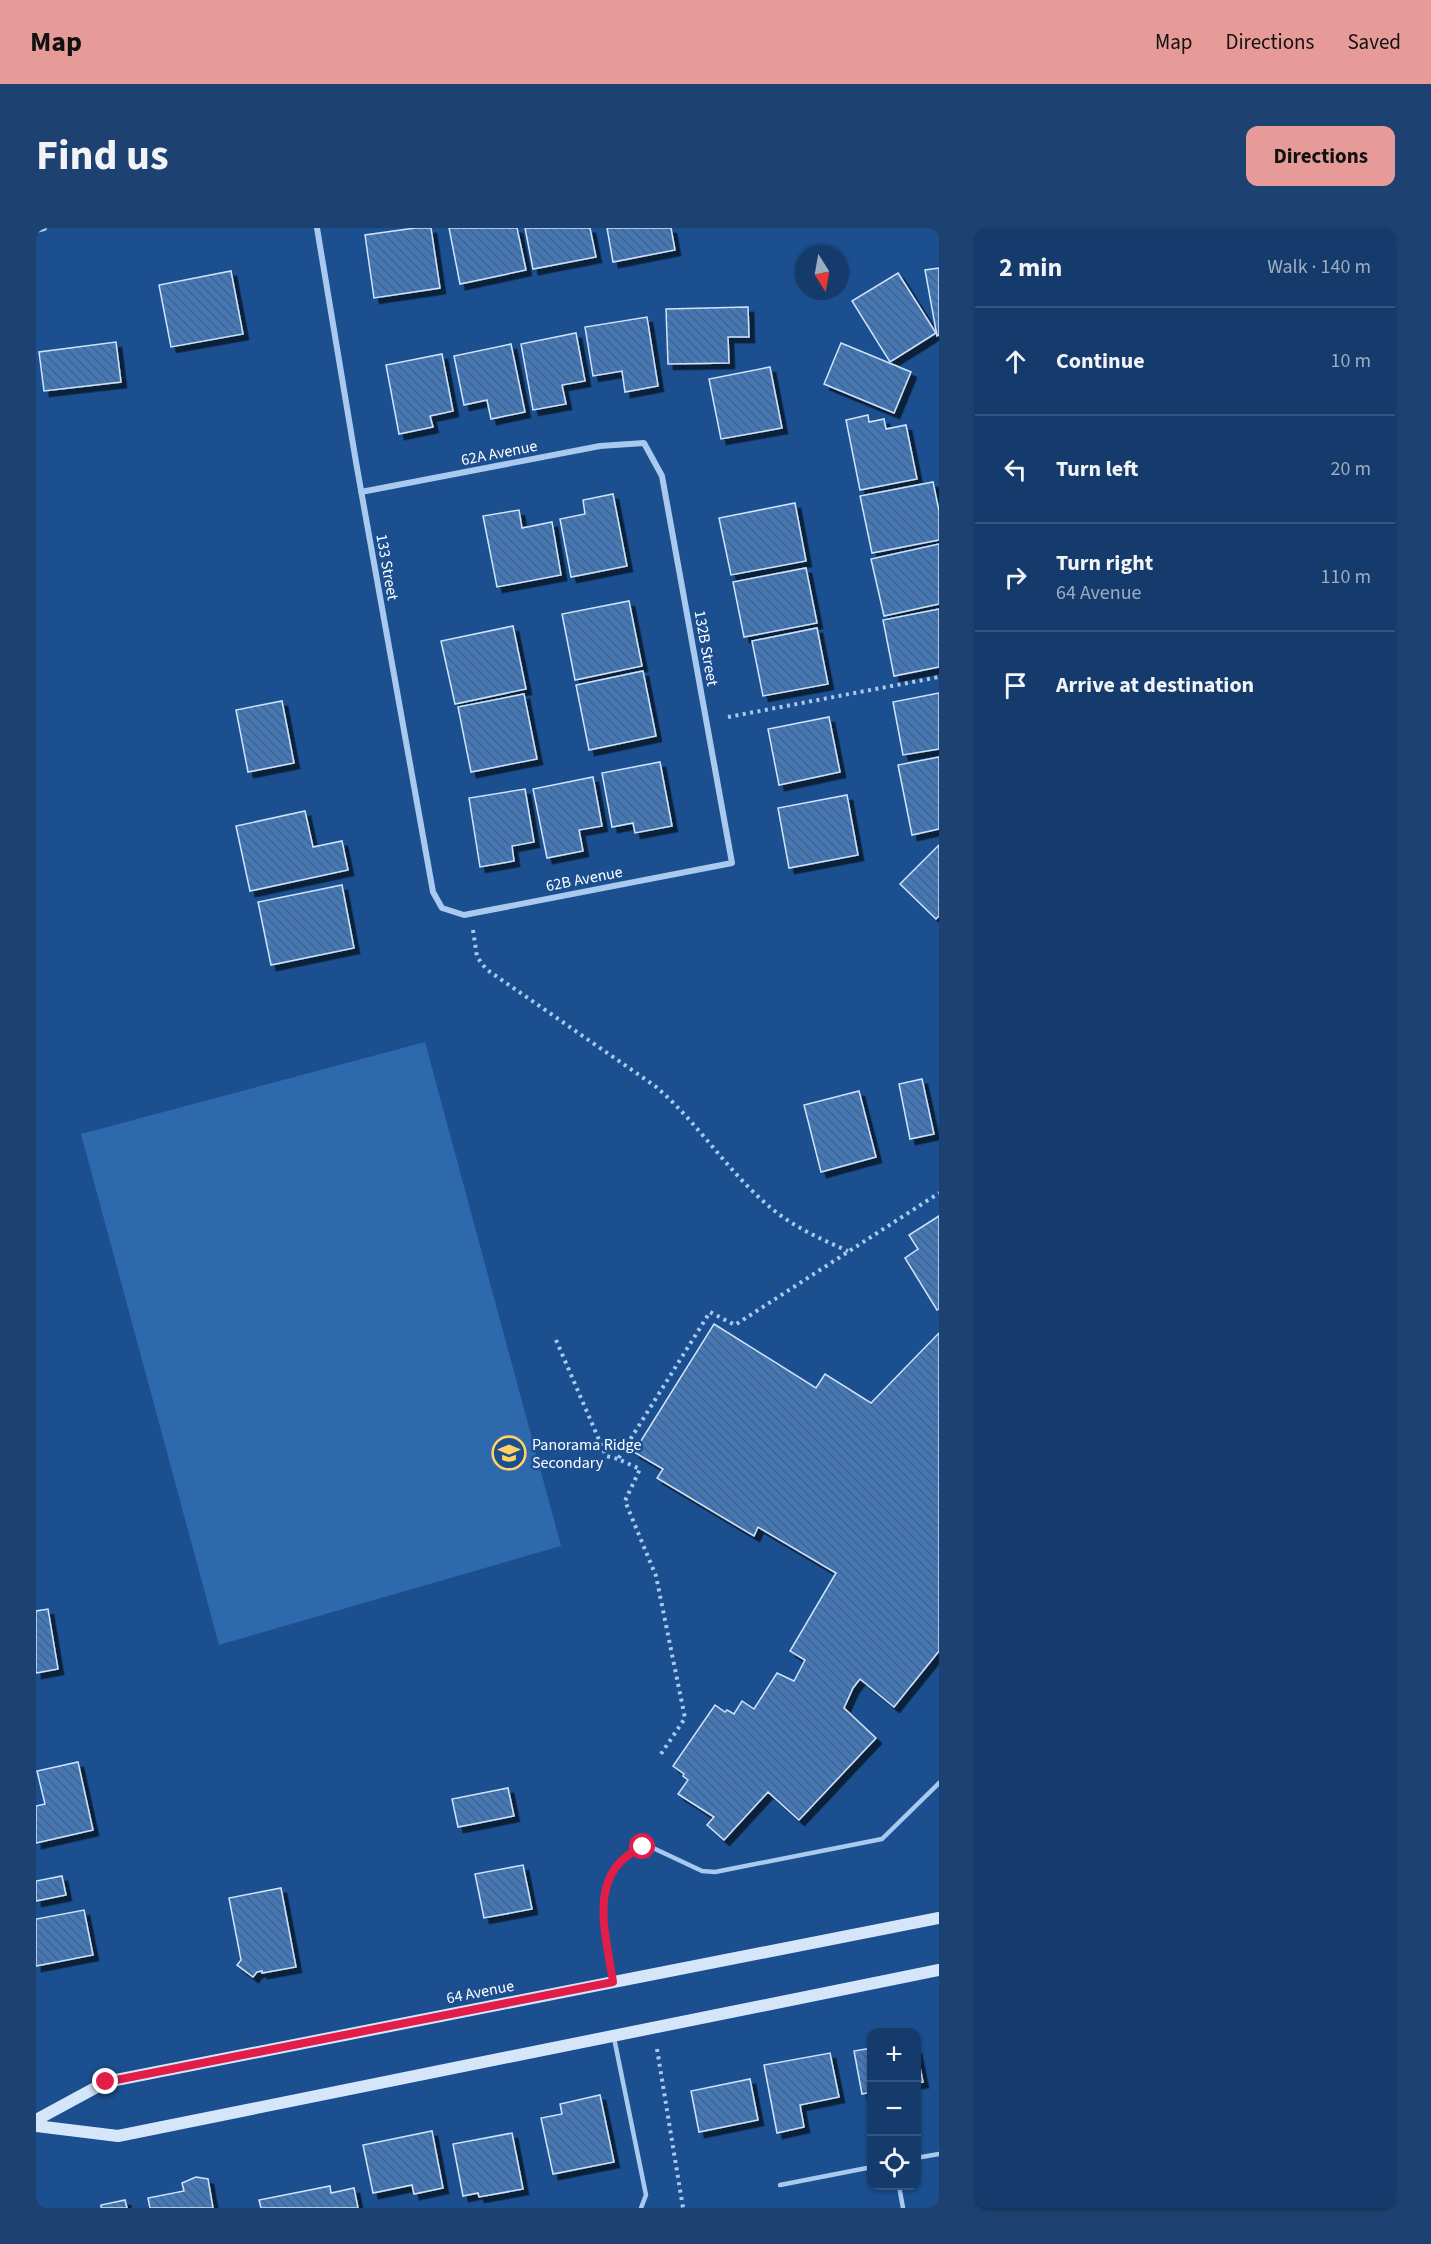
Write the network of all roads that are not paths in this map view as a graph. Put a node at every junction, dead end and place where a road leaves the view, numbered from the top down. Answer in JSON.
{"nodes":[{"id":1,"x":44,"y":228,"type":"edge"},
{"id":2,"x":317,"y":228,"type":"edge"},
{"id":3,"x":36,"y":230,"type":"edge"},
{"id":4,"x":644,"y":442,"type":"joint"},
{"id":5,"x":361,"y":492,"type":"junction"},
{"id":6,"x":732,"y":863,"type":"joint"},
{"id":7,"x":442,"y":908,"type":"joint"},
{"id":8,"x":939,"y":1783,"type":"edge"},
{"id":9,"x":939,"y":1918,"type":"edge"},
{"id":10,"x":939,"y":1970,"type":"edge"},
{"id":11,"x":613,"y":1982,"type":"junction"},
{"id":12,"x":613,"y":2036,"type":"junction"},
{"id":13,"x":36,"y":2120,"type":"edge"},
{"id":14,"x":36,"y":2126,"type":"edge"},
{"id":15,"x":939,"y":2154,"type":"edge"},
{"id":16,"x":921,"y":2157,"type":"edge"},
{"id":17,"x":867,"y":2168,"type":"edge"},
{"id":18,"x":780,"y":2185,"type":"dead end"},
{"id":19,"x":900,"y":2190,"type":"edge"},
{"id":20,"x":641,"y":2208,"type":"edge"},
{"id":21,"x":903,"y":2208,"type":"edge"}],
"edges":[{"from":1,"to":3,"type":"street"},
{"from":2,"to":5,"type":"street","name":"133 Street"},
{"from":4,"to":5,"type":"street","name":"62A Avenue"},
{"from":4,"to":6,"type":"street","name":"132B Street"},
{"from":5,"to":7,"type":"street","name":"133 Street"},
{"from":6,"to":7,"type":"street","name":"62B Avenue"},
{"from":8,"to":11,"type":"lane"},
{"from":9,"to":11,"type":"main road","name":"64 Avenue"},
{"from":10,"to":12,"type":"main road"},
{"from":11,"to":13,"type":"main road","name":"64 Avenue"},
{"from":12,"to":14,"type":"main road"},
{"from":12,"to":20,"type":"lane"},
{"from":15,"to":16,"type":"lane"},
{"from":17,"to":18,"type":"lane"},
{"from":19,"to":21,"type":"lane"}]}
